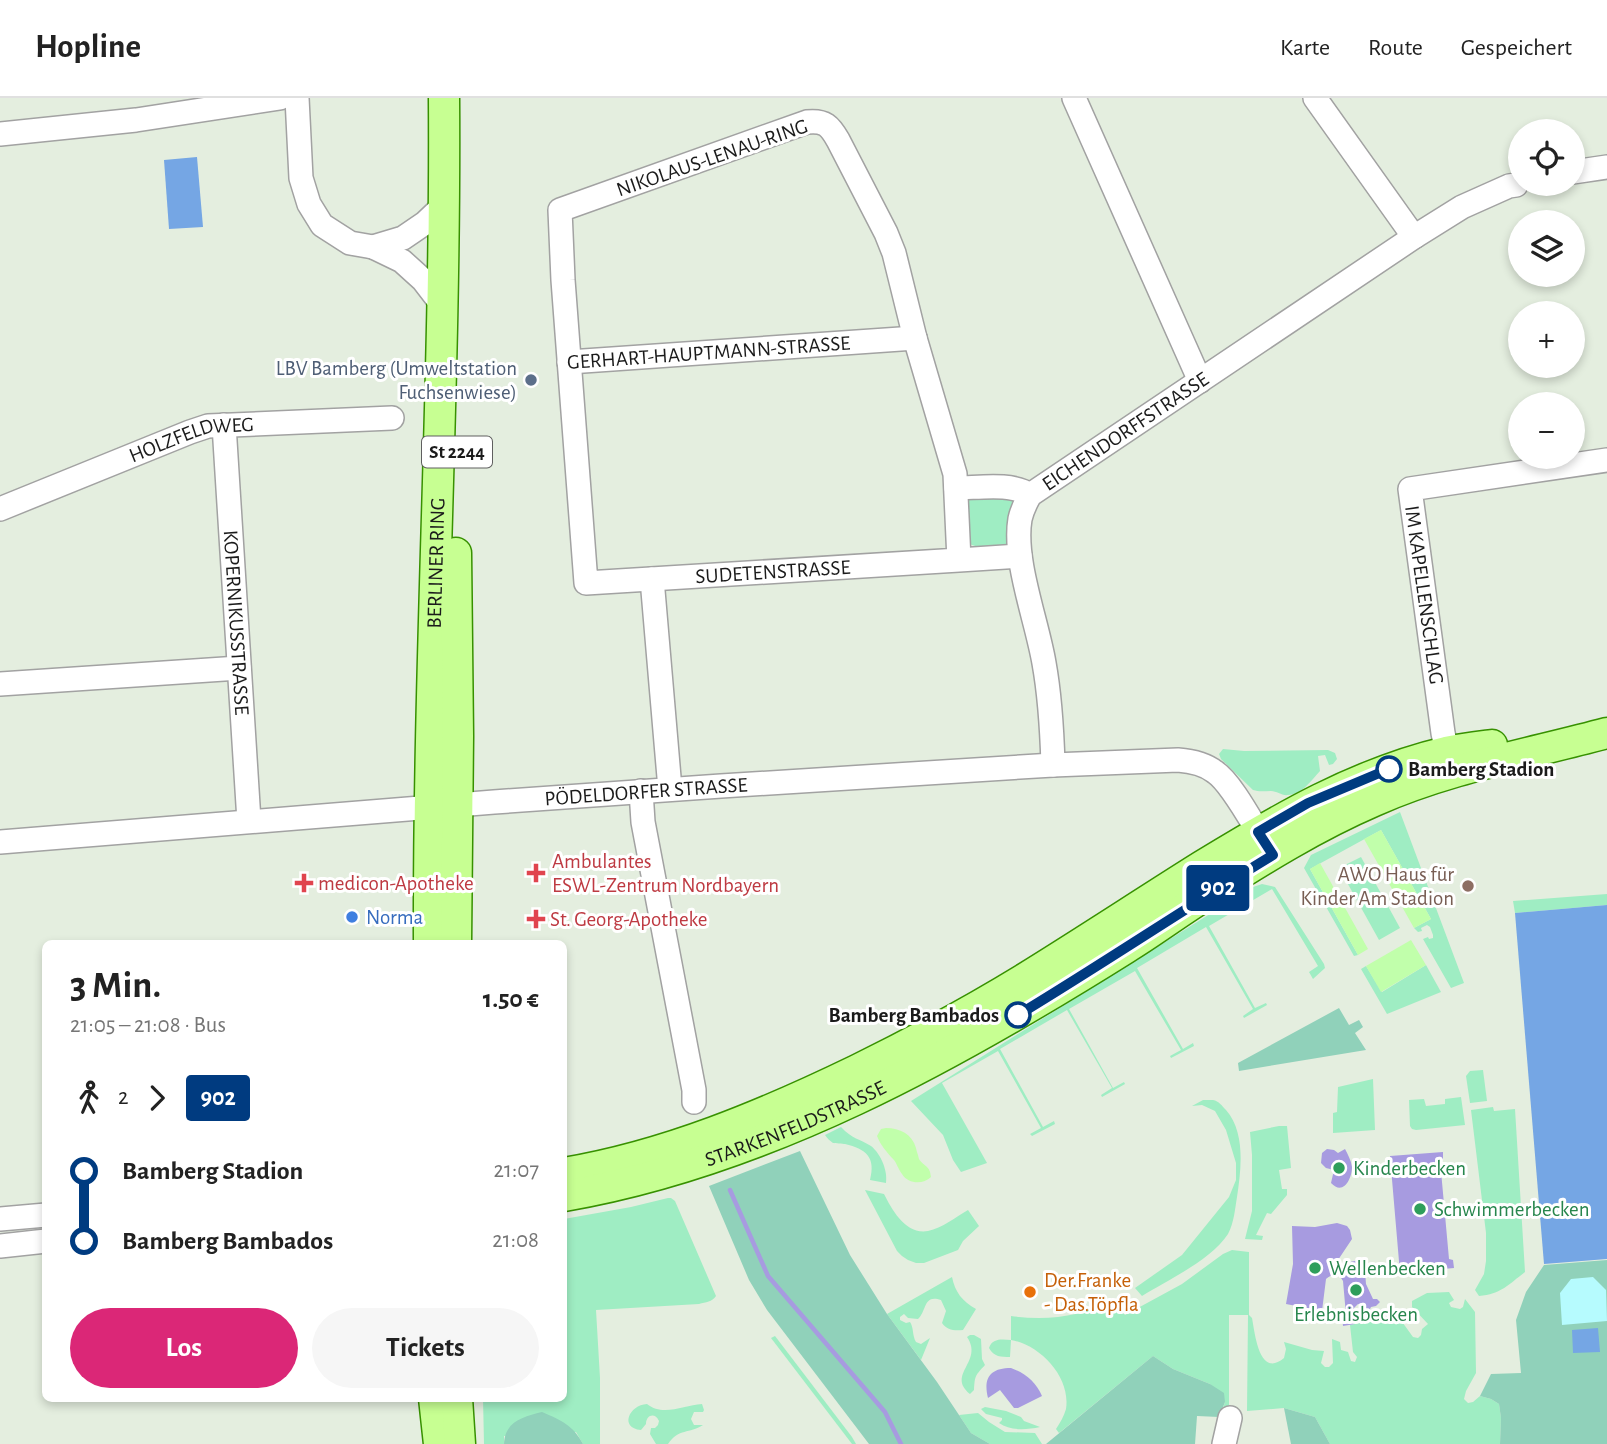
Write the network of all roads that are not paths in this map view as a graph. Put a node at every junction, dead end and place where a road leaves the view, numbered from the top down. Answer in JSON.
{"nodes":[{"id":1,"x":280,"y":98,"type":"edge"},
{"id":2,"x":297,"y":98,"type":"edge"},
{"id":3,"x":444,"y":98,"type":"edge"},
{"id":4,"x":459,"y":98,"type":"edge"},
{"id":5,"x":1074,"y":98,"type":"edge"},
{"id":6,"x":1315,"y":98,"type":"edge"},
{"id":7,"x":0,"y":134,"type":"edge"},
{"id":8,"x":1607,"y":167,"type":"edge"},
{"id":9,"x":1585,"y":170,"type":"edge"},
{"id":10,"x":1508,"y":186,"type":"edge"},
{"id":11,"x":445,"y":204,"type":"junction"},
{"id":12,"x":1414,"y":237,"type":"junction"},
{"id":13,"x":373,"y":247,"type":"junction"},
{"id":14,"x":443,"y":306,"type":"junction"},
{"id":15,"x":915,"y":338,"type":"junction"},
{"id":16,"x":569,"y":362,"type":"junction"},
{"id":17,"x":1200,"y":381,"type":"junction"},
{"id":18,"x":392,"y":418,"type":"dead end"},
{"id":19,"x":224,"y":425,"type":"junction"},
{"id":20,"x":1607,"y":460,"type":"edge"},
{"id":21,"x":956,"y":488,"type":"junction"},
{"id":22,"x":1030,"y":495,"type":"junction"},
{"id":23,"x":0,"y":509,"type":"edge"},
{"id":24,"x":1020,"y":556,"type":"junction"},
{"id":25,"x":959,"y":560,"type":"junction"},
{"id":26,"x":652,"y":579,"type":"junction"},
{"id":27,"x":586,"y":583,"type":"joint"},
{"id":28,"x":239,"y":668,"type":"junction"},
{"id":29,"x":0,"y":684,"type":"edge"},
{"id":30,"x":1607,"y":727,"type":"edge"},
{"id":31,"x":1607,"y":733,"type":"edge"},
{"id":32,"x":1449,"y":762,"type":"junction"},
{"id":33,"x":1053,"y":765,"type":"junction"},
{"id":34,"x":670,"y":789,"type":"junction"},
{"id":35,"x":640,"y":791,"type":"junction"},
{"id":36,"x":443,"y":806,"type":"junction"},
{"id":37,"x":249,"y":821,"type":"junction"},
{"id":38,"x":0,"y":842,"type":"edge"},
{"id":39,"x":1265,"y":843,"type":"junction"},
{"id":40,"x":429,"y":940,"type":"edge"},
{"id":41,"x":456,"y":940,"type":"edge"},
{"id":42,"x":1006,"y":1005,"type":"junction"},
{"id":43,"x":694,"y":1102,"type":"dead end"},
{"id":44,"x":567,"y":1172,"type":"edge"},
{"id":45,"x":567,"y":1195,"type":"edge"},
{"id":46,"x":42,"y":1215,"type":"edge"},
{"id":47,"x":0,"y":1219,"type":"edge"},
{"id":48,"x":42,"y":1241,"type":"edge"},
{"id":49,"x":0,"y":1246,"type":"edge"},
{"id":50,"x":434,"y":1402,"type":"edge"},
{"id":51,"x":457,"y":1402,"type":"edge"},
{"id":52,"x":1230,"y":1418,"type":"dead end"},
{"id":53,"x":439,"y":1444,"type":"edge"},
{"id":54,"x":460,"y":1444,"type":"edge"},
{"id":55,"x":1224,"y":1444,"type":"edge"}],
"edges":[{"from":1,"to":7,"type":"street"},
{"from":2,"to":13,"type":"street"},
{"from":3,"to":11,"type":"main road","name":"BERLINER RING","number":"St 2244"},
{"from":4,"to":36,"type":"main road","name":"BERLINER RING","number":"St 2244"},
{"from":5,"to":17,"type":"street"},
{"from":6,"to":12,"type":"street"},
{"from":8,"to":9,"type":"street"},
{"from":10,"to":12,"type":"street","name":"EICHENDORFFSTRASSE"},
{"from":11,"to":13,"type":"street"},
{"from":11,"to":14,"type":"main road","name":"BERLINER RING","number":"St 2244"},
{"from":12,"to":17,"type":"street","name":"EICHENDORFFSTRASSE"},
{"from":13,"to":14,"type":"street"},
{"from":14,"to":36,"type":"main road","name":"BERLINER RING","number":"St 2244"},
{"from":15,"to":16,"type":"street","name":"GERHART-HAUPTMANN-STRASSE"},
{"from":15,"to":16,"type":"street","name":"NIKOLAUS-LENAU-RING"},
{"from":15,"to":21,"type":"street"},
{"from":16,"to":27,"type":"street","name":"GERHART-HAUPTMANN-STRASSE"},
{"from":17,"to":22,"type":"street","name":"EICHENDORFFSTRASSE"},
{"from":18,"to":19,"type":"street","name":"HOLZFELDWEG"},
{"from":19,"to":23,"type":"street","name":"HOLZFELDWEG"},
{"from":19,"to":28,"type":"street","name":"KOPERNIKUSSTRASSE"},
{"from":20,"to":32,"type":"street","name":"IM KAPELLENSCHLAG"},
{"from":21,"to":22,"type":"street"},
{"from":21,"to":25,"type":"street"},
{"from":22,"to":24,"type":"street","name":"EICHENDORFFSTRASSE"},
{"from":24,"to":25,"type":"street","name":"SUDETENSTRASSE"},
{"from":24,"to":33,"type":"street","name":"EICHENDORFFSTRASSE"},
{"from":25,"to":26,"type":"street","name":"SUDETENSTRASSE"},
{"from":26,"to":27,"type":"street","name":"SUDETENSTRASSE"},
{"from":26,"to":34,"type":"street"},
{"from":28,"to":29,"type":"street"},
{"from":28,"to":37,"type":"street","name":"KOPERNIKUSSTRASSE"},
{"from":30,"to":32,"type":"main road"},
{"from":31,"to":32,"type":"main road"},
{"from":32,"to":39,"type":"main road"},
{"from":33,"to":34,"type":"street","name":"PÖDELDORFER STRASSE"},
{"from":33,"to":39,"type":"street","name":"PÖDELDORFER STRASSE"},
{"from":34,"to":35,"type":"street","name":"PÖDELDORFER STRASSE"},
{"from":35,"to":36,"type":"street","name":"PÖDELDORFER STRASSE"},
{"from":35,"to":43,"type":"street"},
{"from":36,"to":37,"type":"street","name":"PÖDELDORFER STRASSE"},
{"from":36,"to":40,"type":"main road","name":"BERLINER RING","number":"St 2244"},
{"from":36,"to":41,"type":"main road","name":"BERLINER RING","number":"St 2244"},
{"from":37,"to":38,"type":"street","name":"PÖDELDORFER STRASSE"},
{"from":39,"to":42,"type":"main road","name":"STARKENFELDSTRASSE"},
{"from":42,"to":44,"type":"main road","name":"STARKENFELDSTRASSE"},
{"from":42,"to":45,"type":"main road","name":"STARKENFELDSTRASSE"},
{"from":46,"to":47,"type":"street"},
{"from":48,"to":49,"type":"street"},
{"from":50,"to":53,"type":"main road"},
{"from":51,"to":54,"type":"main road"},
{"from":52,"to":55,"type":"street"}]}
